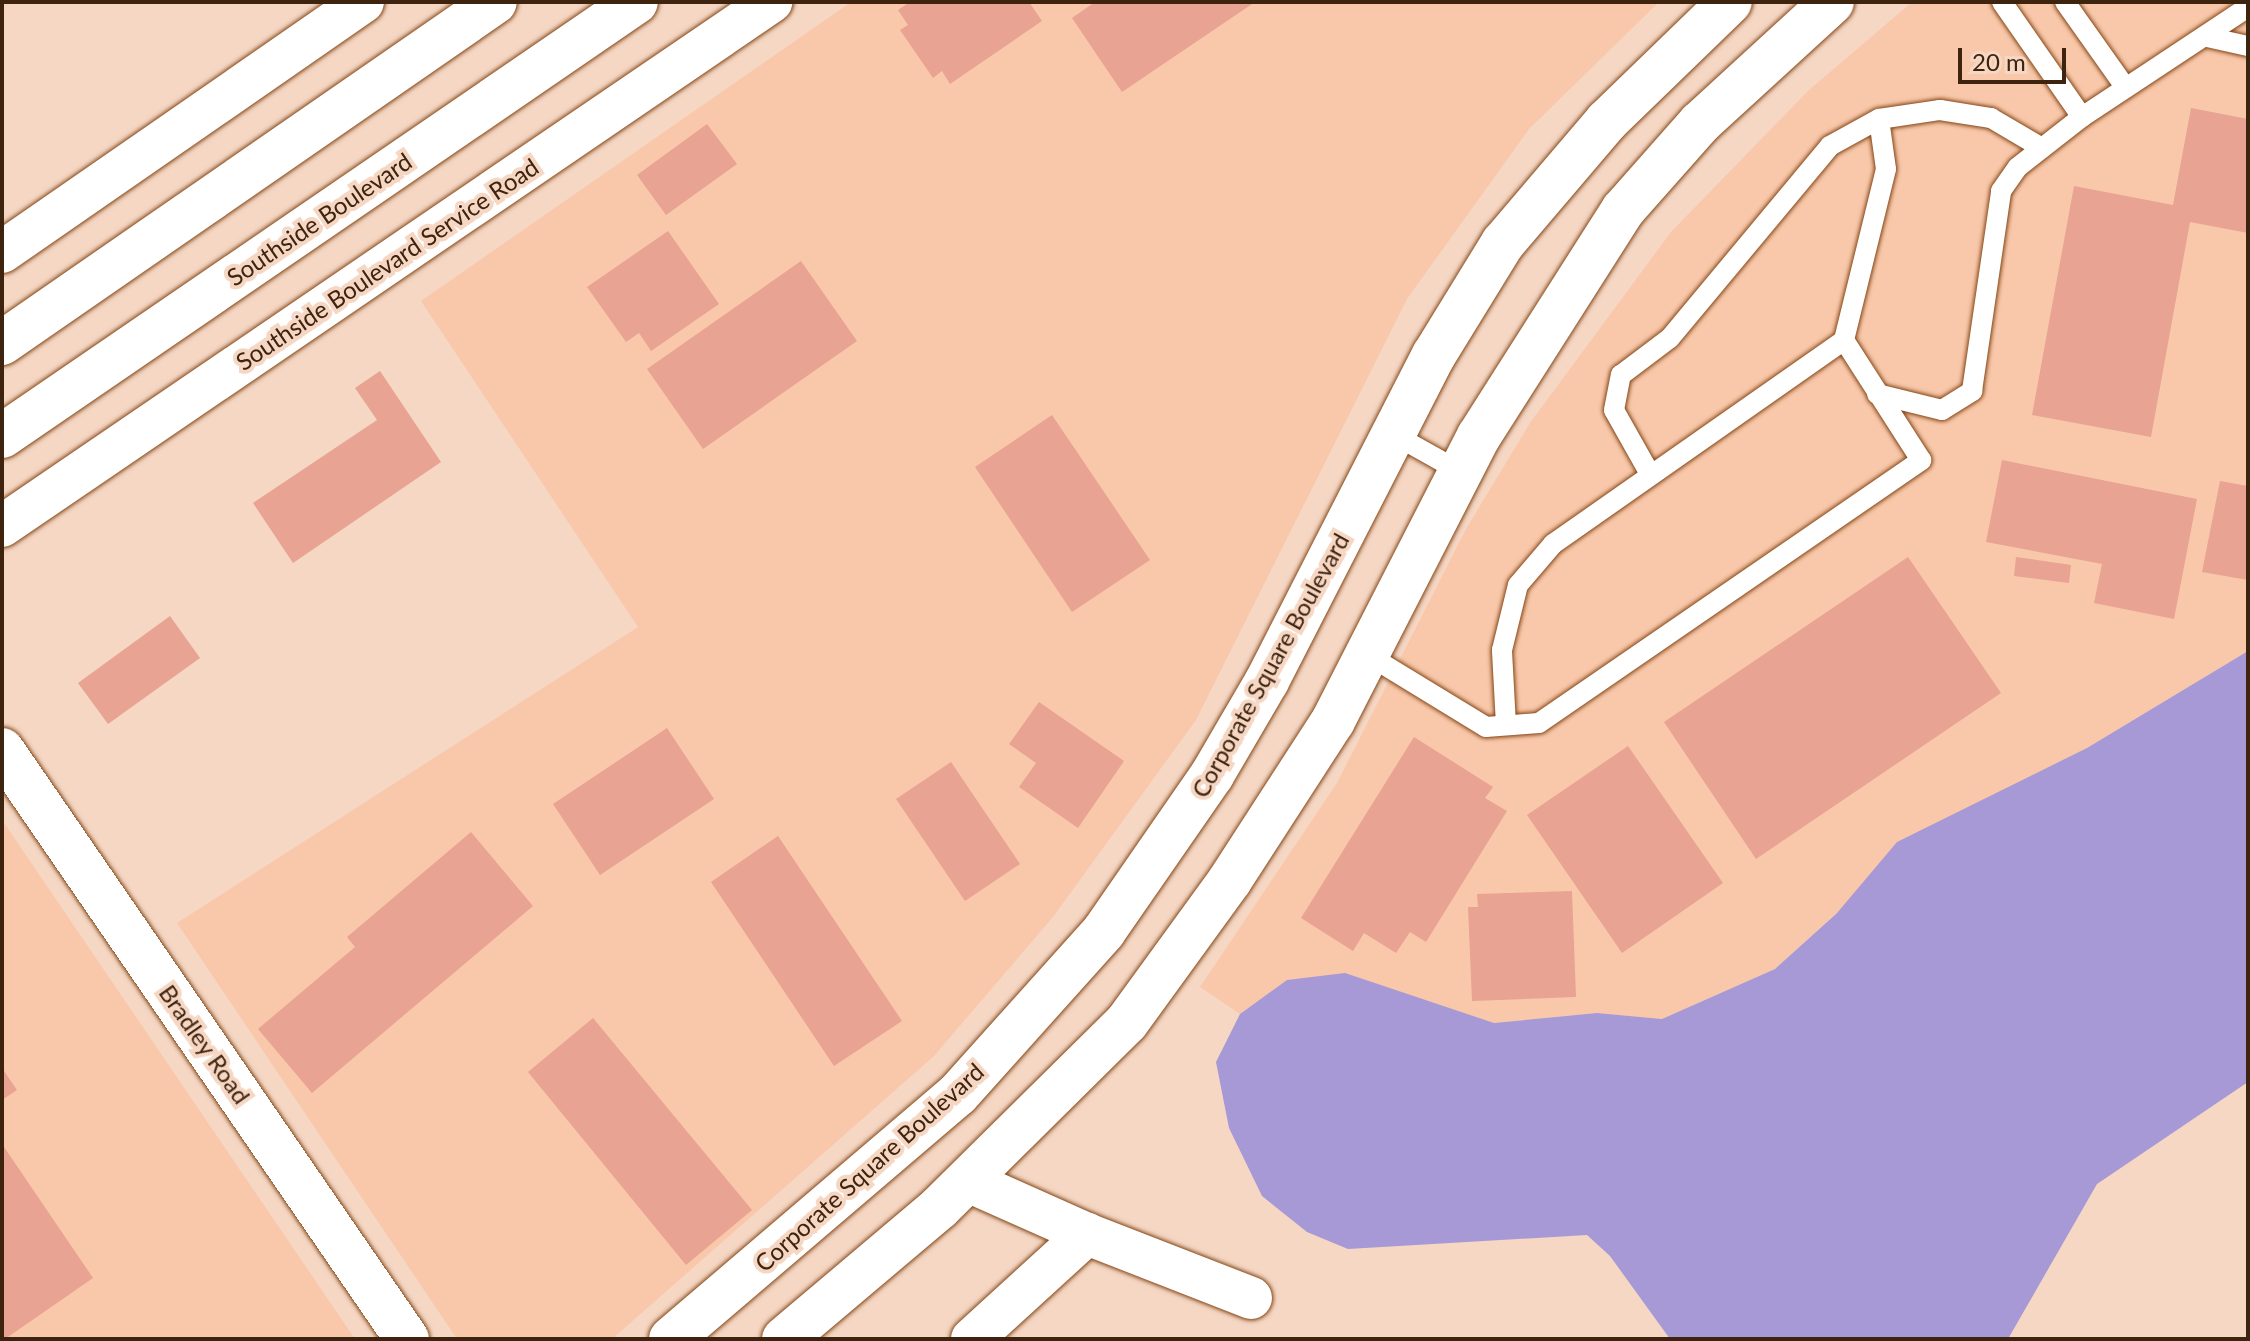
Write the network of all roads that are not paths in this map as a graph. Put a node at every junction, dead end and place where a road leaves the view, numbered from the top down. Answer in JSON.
{"nodes":[{"id":1,"x":363,"y":2,"type":"edge"},
{"id":2,"x":495,"y":2,"type":"edge"},
{"id":3,"x":636,"y":2,"type":"edge"},
{"id":4,"x":771,"y":2,"type":"edge"},
{"id":5,"x":1730,"y":2,"type":"edge"},
{"id":6,"x":1832,"y":2,"type":"edge"},
{"id":7,"x":2002,"y":2,"type":"edge"},
{"id":8,"x":2065,"y":2,"type":"edge"},
{"id":9,"x":2248,"y":7,"type":"edge"},
{"id":10,"x":2207,"y":37,"type":"junction"},
{"id":11,"x":2248,"y":46,"type":"edge"},
{"id":12,"x":2126,"y":88,"type":"junction"},
{"id":13,"x":2082,"y":117,"type":"junction"},
{"id":14,"x":1879,"y":119,"type":"junction"},
{"id":15,"x":2042,"y":148,"type":"junction"},
{"id":16,"x":2,"y":252,"type":"edge"},
{"id":17,"x":1844,"y":340,"type":"junction"},
{"id":18,"x":2,"y":343,"type":"edge"},
{"id":19,"x":1877,"y":394,"type":"junction"},
{"id":20,"x":1393,"y":434,"type":"junction"},
{"id":21,"x":2,"y":436,"type":"edge"},
{"id":22,"x":1461,"y":472,"type":"junction"},
{"id":23,"x":1650,"y":474,"type":"junction"},
{"id":24,"x":2,"y":526,"type":"edge"},
{"id":25,"x":1368,"y":655,"type":"junction"},
{"id":26,"x":1506,"y":725,"type":"junction"},
{"id":27,"x":2,"y":750,"type":"edge"},
{"id":28,"x":968,"y":1181,"type":"junction"},
{"id":29,"x":1087,"y":1234,"type":"junction"},
{"id":30,"x":1251,"y":1298,"type":"dead end"},
{"id":31,"x":407,"y":1339,"type":"edge"},
{"id":32,"x":671,"y":1339,"type":"edge"},
{"id":33,"x":784,"y":1339,"type":"edge"},
{"id":34,"x":972,"y":1339,"type":"edge"}],
"edges":[{"from":1,"to":16,"type":"street"},
{"from":2,"to":18,"type":"main road"},
{"from":3,"to":21,"type":"main road","name":"Southside Boulevard"},
{"from":4,"to":24,"type":"street","name":"Southside Boulevard Service Road"},
{"from":5,"to":20,"type":"main road","name":"Corporate Square Boulevard"},
{"from":6,"to":22,"type":"main road"},
{"from":7,"to":13,"type":"lane"},
{"from":8,"to":12,"type":"lane"},
{"from":9,"to":10,"type":"lane"},
{"from":10,"to":11,"type":"lane"},
{"from":10,"to":12,"type":"lane"},
{"from":12,"to":13,"type":"lane"},
{"from":13,"to":15,"type":"lane"},
{"from":14,"to":15,"type":"lane"},
{"from":14,"to":17,"type":"lane"},
{"from":14,"to":23,"type":"lane"},
{"from":15,"to":19,"type":"lane"},
{"from":17,"to":19,"type":"lane"},
{"from":17,"to":23,"type":"lane"},
{"from":19,"to":26,"type":"lane"},
{"from":20,"to":22,"type":"lane"},
{"from":20,"to":32,"type":"main road","name":"Corporate Square Boulevard"},
{"from":22,"to":25,"type":"main road"},
{"from":23,"to":26,"type":"lane"},
{"from":25,"to":26,"type":"lane"},
{"from":25,"to":28,"type":"main road"},
{"from":27,"to":31,"type":"main road","name":"Bradley Road"},
{"from":28,"to":29,"type":"street"},
{"from":28,"to":33,"type":"main road"},
{"from":29,"to":30,"type":"street"},
{"from":29,"to":34,"type":"street"}]}
